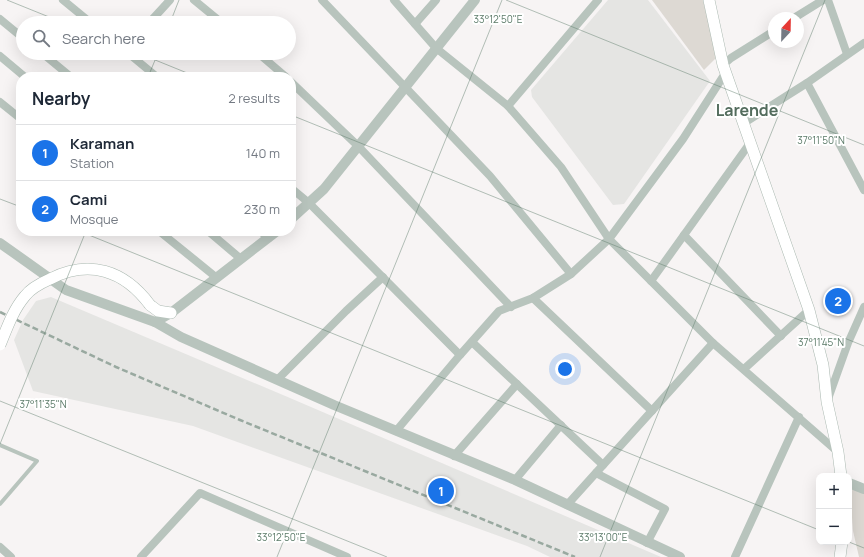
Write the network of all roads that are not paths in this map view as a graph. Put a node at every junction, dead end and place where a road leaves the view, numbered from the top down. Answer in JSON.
{"nodes":[{"id":1,"x":63,"y":0,"type":"edge"},
{"id":2,"x":170,"y":0,"type":"edge"},
{"id":3,"x":194,"y":0,"type":"edge"},
{"id":4,"x":322,"y":0,"type":"edge"},
{"id":5,"x":394,"y":0,"type":"edge"},
{"id":6,"x":436,"y":0,"type":"edge"},
{"id":7,"x":475,"y":0,"type":"edge"},
{"id":8,"x":598,"y":0,"type":"edge"},
{"id":9,"x":709,"y":0,"type":"edge"},
{"id":10,"x":823,"y":0,"type":"edge"},
{"id":11,"x":828,"y":0,"type":"edge"},
{"id":12,"x":804,"y":12,"type":"edge"},
{"id":13,"x":82,"y":16,"type":"edge"},
{"id":14,"x":155,"y":16,"type":"edge"},
{"id":15,"x":213,"y":16,"type":"edge"},
{"id":16,"x":0,"y":19,"type":"edge"},
{"id":17,"x":415,"y":24,"type":"junction"},
{"id":18,"x":16,"y":32,"type":"edge"},
{"id":19,"x":768,"y":35,"type":"edge"},
{"id":20,"x":864,"y":43,"type":"edge"},
{"id":21,"x":436,"y":48,"type":"junction"},
{"id":22,"x":847,"y":54,"type":"junction"},
{"id":23,"x":0,"y":56,"type":"edge"},
{"id":24,"x":50,"y":60,"type":"edge"},
{"id":25,"x":136,"y":60,"type":"edge"},
{"id":26,"x":266,"y":60,"type":"edge"},
{"id":27,"x":724,"y":68,"type":"junction"},
{"id":28,"x":19,"y":72,"type":"edge"},
{"id":29,"x":65,"y":72,"type":"edge"},
{"id":30,"x":151,"y":72,"type":"edge"},
{"id":31,"x":280,"y":72,"type":"edge"},
{"id":32,"x":807,"y":82,"type":"junction"},
{"id":33,"x":406,"y":86,"type":"junction"},
{"id":34,"x":296,"y":87,"type":"edge"},
{"id":35,"x":0,"y":102,"type":"edge"},
{"id":36,"x":508,"y":106,"type":"junction"},
{"id":37,"x":16,"y":115,"type":"edge"},
{"id":38,"x":744,"y":123,"type":"junction"},
{"id":39,"x":750,"y":143,"type":"junction"},
{"id":40,"x":358,"y":146,"type":"junction"},
{"id":41,"x":864,"y":190,"type":"edge"},
{"id":42,"x":296,"y":192,"type":"edge"},
{"id":43,"x":309,"y":203,"type":"junction"},
{"id":44,"x":296,"y":215,"type":"edge"},
{"id":45,"x":684,"y":234,"type":"junction"},
{"id":46,"x":165,"y":236,"type":"edge"},
{"id":47,"x":214,"y":236,"type":"edge"},
{"id":48,"x":262,"y":236,"type":"edge"},
{"id":49,"x":609,"y":239,"type":"junction"},
{"id":50,"x":0,"y":243,"type":"edge"},
{"id":51,"x":241,"y":259,"type":"junction"},
{"id":52,"x":571,"y":274,"type":"junction"},
{"id":53,"x":217,"y":278,"type":"junction"},
{"id":54,"x":383,"y":278,"type":"junction"},
{"id":55,"x":651,"y":281,"type":"junction"},
{"id":56,"x":533,"y":298,"type":"junction"},
{"id":57,"x":511,"y":307,"type":"junction"},
{"id":58,"x":809,"y":310,"type":"junction"},
{"id":59,"x":863,"y":311,"type":"edge"},
{"id":60,"x":171,"y":313,"type":"junction"},
{"id":61,"x":155,"y":322,"type":"junction"},
{"id":62,"x":781,"y":336,"type":"junction"},
{"id":63,"x":472,"y":342,"type":"junction"},
{"id":64,"x":712,"y":343,"type":"junction"},
{"id":65,"x":0,"y":345,"type":"edge"},
{"id":66,"x":460,"y":355,"type":"junction"},
{"id":67,"x":744,"y":369,"type":"junction"},
{"id":68,"x":278,"y":379,"type":"junction"},
{"id":69,"x":517,"y":384,"type":"junction"},
{"id":70,"x":827,"y":402,"type":"junction"},
{"id":71,"x":652,"y":411,"type":"junction"},
{"id":72,"x":799,"y":417,"type":"junction"},
{"id":73,"x":561,"y":425,"type":"junction"},
{"id":74,"x":396,"y":431,"type":"junction"},
{"id":75,"x":0,"y":445,"type":"edge"},
{"id":76,"x":838,"y":452,"type":"junction"},
{"id":77,"x":454,"y":456,"type":"junction"},
{"id":78,"x":603,"y":465,"type":"junction"},
{"id":79,"x":596,"y":473,"type":"junction"},
{"id":80,"x":841,"y":473,"type":"edge"},
{"id":81,"x":515,"y":480,"type":"junction"},
{"id":82,"x":852,"y":484,"type":"edge"},
{"id":83,"x":864,"y":489,"type":"edge"},
{"id":84,"x":0,"y":504,"type":"edge"},
{"id":85,"x":567,"y":505,"type":"junction"},
{"id":86,"x":648,"y":543,"type":"junction"},
{"id":87,"x":842,"y":545,"type":"edge"},
{"id":88,"x":0,"y":547,"type":"edge"},
{"id":89,"x":11,"y":557,"type":"edge"},
{"id":90,"x":141,"y":557,"type":"edge"},
{"id":91,"x":347,"y":557,"type":"edge"},
{"id":92,"x":680,"y":557,"type":"edge"},
{"id":93,"x":734,"y":557,"type":"edge"},
{"id":94,"x":840,"y":557,"type":"edge"}],
"edges":[{"from":1,"to":13,"type":"street"},
{"from":2,"to":14,"type":"street"},
{"from":3,"to":15,"type":"street"},
{"from":4,"to":33,"type":"street"},
{"from":5,"to":17,"type":"street"},
{"from":6,"to":17,"type":"street"},
{"from":7,"to":21,"type":"street"},
{"from":8,"to":36,"type":"street"},
{"from":9,"to":27,"type":"main road"},
{"from":10,"to":12,"type":"street"},
{"from":11,"to":22,"type":"street"},
{"from":16,"to":18,"type":"street"},
{"from":17,"to":21,"type":"street"},
{"from":19,"to":27,"type":"street"},
{"from":20,"to":22,"type":"street"},
{"from":21,"to":33,"type":"street"},
{"from":21,"to":36,"type":"street"},
{"from":22,"to":32,"type":"street"},
{"from":23,"to":28,"type":"street"},
{"from":24,"to":29,"type":"street"},
{"from":25,"to":30,"type":"street"},
{"from":26,"to":31,"type":"street"},
{"from":27,"to":38,"type":"main road"},
{"from":27,"to":49,"type":"street"},
{"from":32,"to":38,"type":"street"},
{"from":32,"to":41,"type":"street"},
{"from":33,"to":40,"type":"street"},
{"from":33,"to":52,"type":"street"},
{"from":34,"to":40,"type":"street"},
{"from":35,"to":37,"type":"street"},
{"from":36,"to":49,"type":"street"},
{"from":38,"to":39,"type":"main road"},
{"from":39,"to":45,"type":"street"},
{"from":39,"to":58,"type":"main road"},
{"from":40,"to":43,"type":"street"},
{"from":40,"to":57,"type":"street"},
{"from":42,"to":43,"type":"street"},
{"from":43,"to":44,"type":"street"},
{"from":43,"to":54,"type":"street"},
{"from":45,"to":55,"type":"street"},
{"from":45,"to":62,"type":"street"},
{"from":46,"to":53,"type":"street"},
{"from":47,"to":51,"type":"street"},
{"from":48,"to":51,"type":"street"},
{"from":49,"to":52,"type":"street"},
{"from":49,"to":55,"type":"street"},
{"from":50,"to":61,"type":"street"},
{"from":51,"to":53,"type":"street"},
{"from":52,"to":56,"type":"street"},
{"from":53,"to":60,"type":"street"},
{"from":54,"to":66,"type":"street"},
{"from":54,"to":68,"type":"street"},
{"from":55,"to":64,"type":"street"},
{"from":56,"to":57,"type":"street"},
{"from":56,"to":71,"type":"street"},
{"from":57,"to":63,"type":"street"},
{"from":58,"to":62,"type":"street"},
{"from":58,"to":70,"type":"main road"},
{"from":59,"to":70,"type":"street"},
{"from":60,"to":61,"type":"street"},
{"from":60,"to":65,"type":"main road","bridge":true},
{"from":61,"to":68,"type":"street"},
{"from":62,"to":67,"type":"street"},
{"from":63,"to":66,"type":"street"},
{"from":63,"to":69,"type":"street"},
{"from":64,"to":67,"type":"street"},
{"from":64,"to":71,"type":"street"},
{"from":66,"to":74,"type":"street"},
{"from":67,"to":72,"type":"street"},
{"from":68,"to":74,"type":"street"},
{"from":69,"to":73,"type":"street"},
{"from":69,"to":77,"type":"street"},
{"from":70,"to":76,"type":"main road"},
{"from":71,"to":78,"type":"street"},
{"from":72,"to":76,"type":"street"},
{"from":72,"to":93,"type":"street"},
{"from":73,"to":78,"type":"street"},
{"from":73,"to":81,"type":"street"},
{"from":74,"to":77,"type":"street"},
{"from":75,"to":84,"type":"lane"},
{"from":76,"to":80,"type":"main road"},
{"from":77,"to":81,"type":"street"},
{"from":78,"to":79,"type":"street"},
{"from":79,"to":85,"type":"street"},
{"from":79,"to":86,"type":"street"},
{"from":81,"to":85,"type":"street"},
{"from":82,"to":83,"type":"street"},
{"from":85,"to":86,"type":"street"},
{"from":86,"to":92,"type":"street"},
{"from":87,"to":94,"type":"main road"},
{"from":88,"to":89,"type":"street"},
{"from":90,"to":91,"type":"street"}]}
